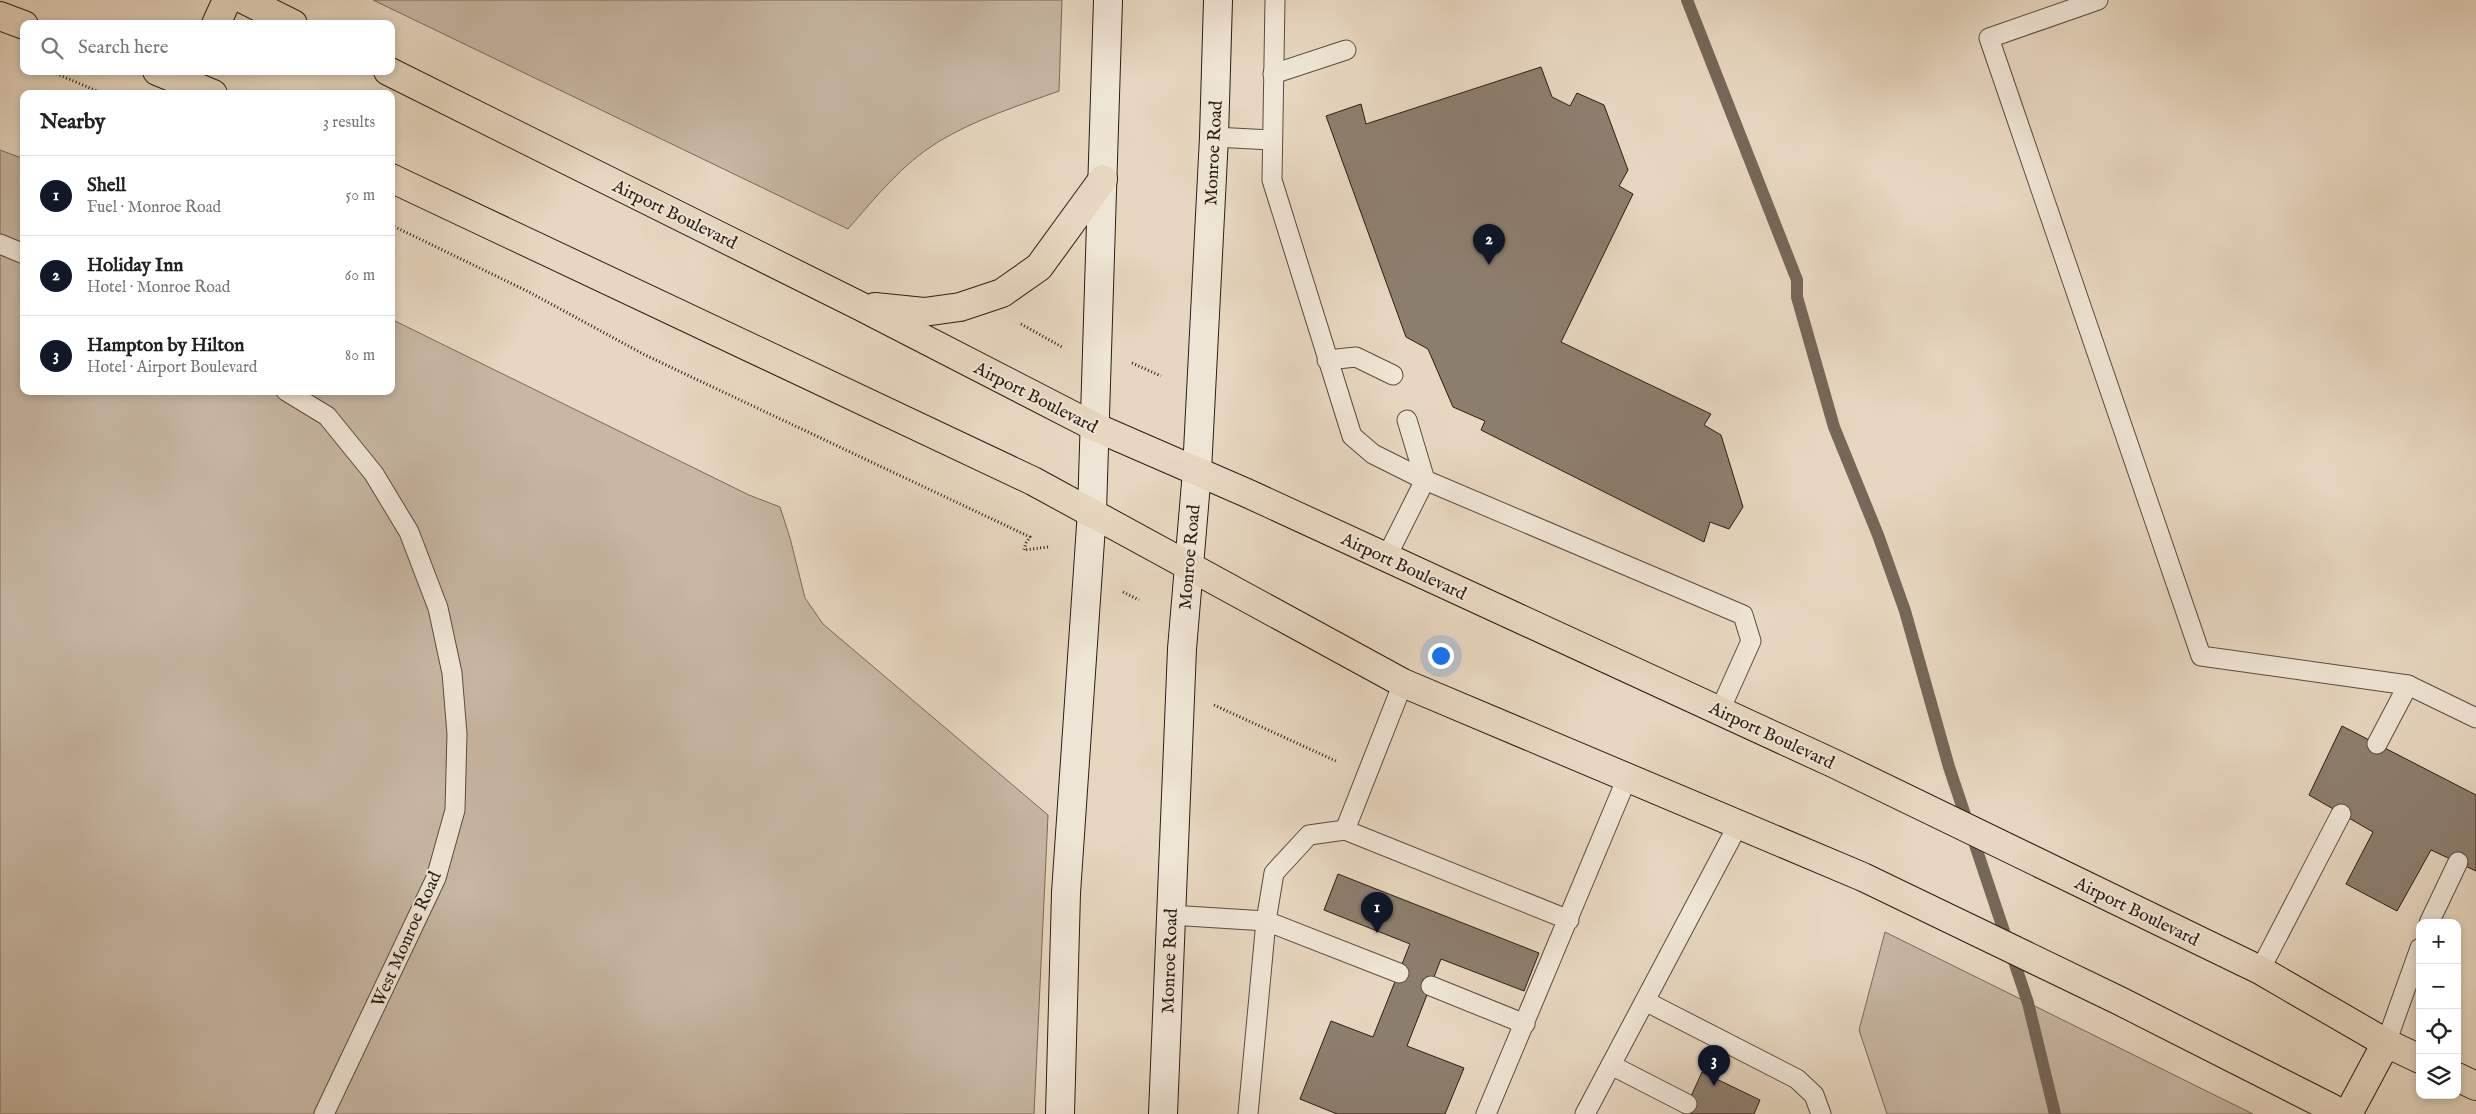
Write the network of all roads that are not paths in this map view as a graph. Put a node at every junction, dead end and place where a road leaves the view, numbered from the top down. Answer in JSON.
{"nodes":[{"id":1,"x":227,"y":0,"type":"edge"},
{"id":2,"x":245,"y":0,"type":"edge"},
{"id":3,"x":1108,"y":0,"type":"edge"},
{"id":4,"x":1218,"y":0,"type":"edge"},
{"id":5,"x":1275,"y":0,"type":"edge"},
{"id":6,"x":2098,"y":0,"type":"edge"},
{"id":7,"x":0,"y":16,"type":"edge"},
{"id":8,"x":218,"y":20,"type":"edge"},
{"id":9,"x":285,"y":20,"type":"edge"},
{"id":10,"x":20,"y":24,"type":"edge"},
{"id":11,"x":1346,"y":50,"type":"dead end"},
{"id":12,"x":395,"y":74,"type":"edge"},
{"id":13,"x":1273,"y":74,"type":"junction"},
{"id":14,"x":191,"y":77,"type":"edge"},
{"id":15,"x":208,"y":90,"type":"edge"},
{"id":16,"x":1214,"y":137,"type":"junction"},
{"id":17,"x":1272,"y":140,"type":"junction"},
{"id":18,"x":1104,"y":179,"type":"junction"},
{"id":19,"x":395,"y":180,"type":"edge"},
{"id":20,"x":0,"y":244,"type":"edge"},
{"id":21,"x":20,"y":252,"type":"edge"},
{"id":22,"x":860,"y":306,"type":"junction"},
{"id":23,"x":1327,"y":360,"type":"junction"},
{"id":24,"x":1393,"y":375,"type":"dead end"},
{"id":25,"x":293,"y":395,"type":"edge"},
{"id":26,"x":1406,"y":420,"type":"dead end"},
{"id":27,"x":1095,"y":427,"type":"junction"},
{"id":28,"x":1196,"y":471,"type":"junction"},
{"id":29,"x":1426,"y":480,"type":"junction"},
{"id":30,"x":1092,"y":511,"type":"junction"},
{"id":31,"x":1386,"y":558,"type":"junction"},
{"id":32,"x":1189,"y":566,"type":"junction"},
{"id":33,"x":1403,"y":683,"type":"junction"},
{"id":34,"x":2408,"y":685,"type":"junction"},
{"id":35,"x":1720,"y":710,"type":"junction"},
{"id":36,"x":2476,"y":718,"type":"edge"},
{"id":37,"x":2377,"y":744,"type":"dead end"},
{"id":38,"x":1628,"y":778,"type":"junction"},
{"id":39,"x":2341,"y":814,"type":"dead end"},
{"id":40,"x":1738,"y":825,"type":"junction"},
{"id":41,"x":1345,"y":830,"type":"junction"},
{"id":42,"x":2458,"y":862,"type":"dead end"},
{"id":43,"x":1170,"y":915,"type":"junction"},
{"id":44,"x":2431,"y":919,"type":"edge"},
{"id":45,"x":1569,"y":920,"type":"junction"},
{"id":46,"x":1266,"y":921,"type":"junction"},
{"id":47,"x":2416,"y":959,"type":"edge"},
{"id":48,"x":2260,"y":970,"type":"junction"},
{"id":49,"x":1399,"y":973,"type":"dead end"},
{"id":50,"x":1430,"y":986,"type":"dead end"},
{"id":51,"x":1644,"y":1001,"type":"junction"},
{"id":52,"x":1525,"y":1024,"type":"junction"},
{"id":53,"x":2386,"y":1043,"type":"junction"},
{"id":54,"x":2416,"y":1057,"type":"edge"},
{"id":55,"x":1611,"y":1065,"type":"junction"},
{"id":56,"x":2461,"y":1079,"type":"edge"},
{"id":57,"x":2476,"y":1086,"type":"edge"},
{"id":58,"x":1687,"y":1104,"type":"dead end"},
{"id":59,"x":324,"y":1114,"type":"edge"},
{"id":60,"x":1060,"y":1114,"type":"edge"},
{"id":61,"x":1163,"y":1114,"type":"edge"},
{"id":62,"x":1248,"y":1114,"type":"edge"},
{"id":63,"x":1486,"y":1114,"type":"edge"},
{"id":64,"x":1585,"y":1114,"type":"edge"},
{"id":65,"x":1821,"y":1114,"type":"edge"},
{"id":66,"x":2343,"y":1114,"type":"edge"},
{"id":67,"x":2348,"y":1114,"type":"edge"}],
"edges":[{"from":1,"to":8,"type":"main road"},
{"from":2,"to":9,"type":"main road"},
{"from":3,"to":18,"type":"main road"},
{"from":4,"to":16,"type":"main road","name":"Monroe Road"},
{"from":5,"to":13,"type":"lane"},
{"from":6,"to":34,"type":"lane"},
{"from":7,"to":10,"type":"main road"},
{"from":11,"to":13,"type":"lane"},
{"from":12,"to":22,"type":"main road","name":"Airport Boulevard"},
{"from":13,"to":17,"type":"lane"},
{"from":14,"to":15,"type":"main road"},
{"from":16,"to":17,"type":"lane"},
{"from":16,"to":28,"type":"main road","name":"Monroe Road"},
{"from":17,"to":23,"type":"lane"},
{"from":18,"to":22,"type":"main road"},
{"from":18,"to":27,"type":"main road"},
{"from":19,"to":30,"type":"main road"},
{"from":20,"to":21,"type":"lane"},
{"from":22,"to":27,"type":"main road","name":"Airport Boulevard"},
{"from":23,"to":24,"type":"lane"},
{"from":23,"to":29,"type":"lane"},
{"from":25,"to":59,"type":"lane","name":"West Monroe Road"},
{"from":26,"to":29,"type":"lane"},
{"from":27,"to":28,"type":"main road","name":"Airport Boulevard"},
{"from":27,"to":30,"type":"main road"},
{"from":28,"to":31,"type":"main road","name":"Airport Boulevard"},
{"from":28,"to":32,"type":"main road","name":"Monroe Road"},
{"from":29,"to":31,"type":"lane"},
{"from":29,"to":35,"type":"lane"},
{"from":30,"to":32,"type":"main road"},
{"from":30,"to":60,"type":"main road"},
{"from":31,"to":35,"type":"main road","name":"Airport Boulevard"},
{"from":32,"to":33,"type":"main road"},
{"from":32,"to":43,"type":"main road","name":"Monroe Road"},
{"from":33,"to":38,"type":"main road"},
{"from":33,"to":41,"type":"lane"},
{"from":34,"to":36,"type":"lane"},
{"from":34,"to":37,"type":"lane"},
{"from":35,"to":48,"type":"main road","name":"Airport Boulevard"},
{"from":38,"to":40,"type":"main road"},
{"from":38,"to":45,"type":"lane"},
{"from":39,"to":48,"type":"lane"},
{"from":40,"to":51,"type":"lane"},
{"from":40,"to":66,"type":"main road"},
{"from":41,"to":45,"type":"lane"},
{"from":41,"to":46,"type":"lane"},
{"from":42,"to":44,"type":"lane"},
{"from":43,"to":46,"type":"lane"},
{"from":43,"to":61,"type":"main road","name":"Monroe Road"},
{"from":45,"to":52,"type":"lane"},
{"from":46,"to":49,"type":"lane"},
{"from":46,"to":62,"type":"lane"},
{"from":47,"to":53,"type":"lane"},
{"from":48,"to":53,"type":"main road","name":"Airport Boulevard"},
{"from":50,"to":52,"type":"lane"},
{"from":51,"to":55,"type":"lane"},
{"from":51,"to":65,"type":"lane"},
{"from":52,"to":63,"type":"lane"},
{"from":53,"to":54,"type":"main road","name":"Airport Boulevard"},
{"from":53,"to":67,"type":"main road"},
{"from":55,"to":58,"type":"lane"},
{"from":55,"to":64,"type":"lane"},
{"from":56,"to":57,"type":"main road"}]}
